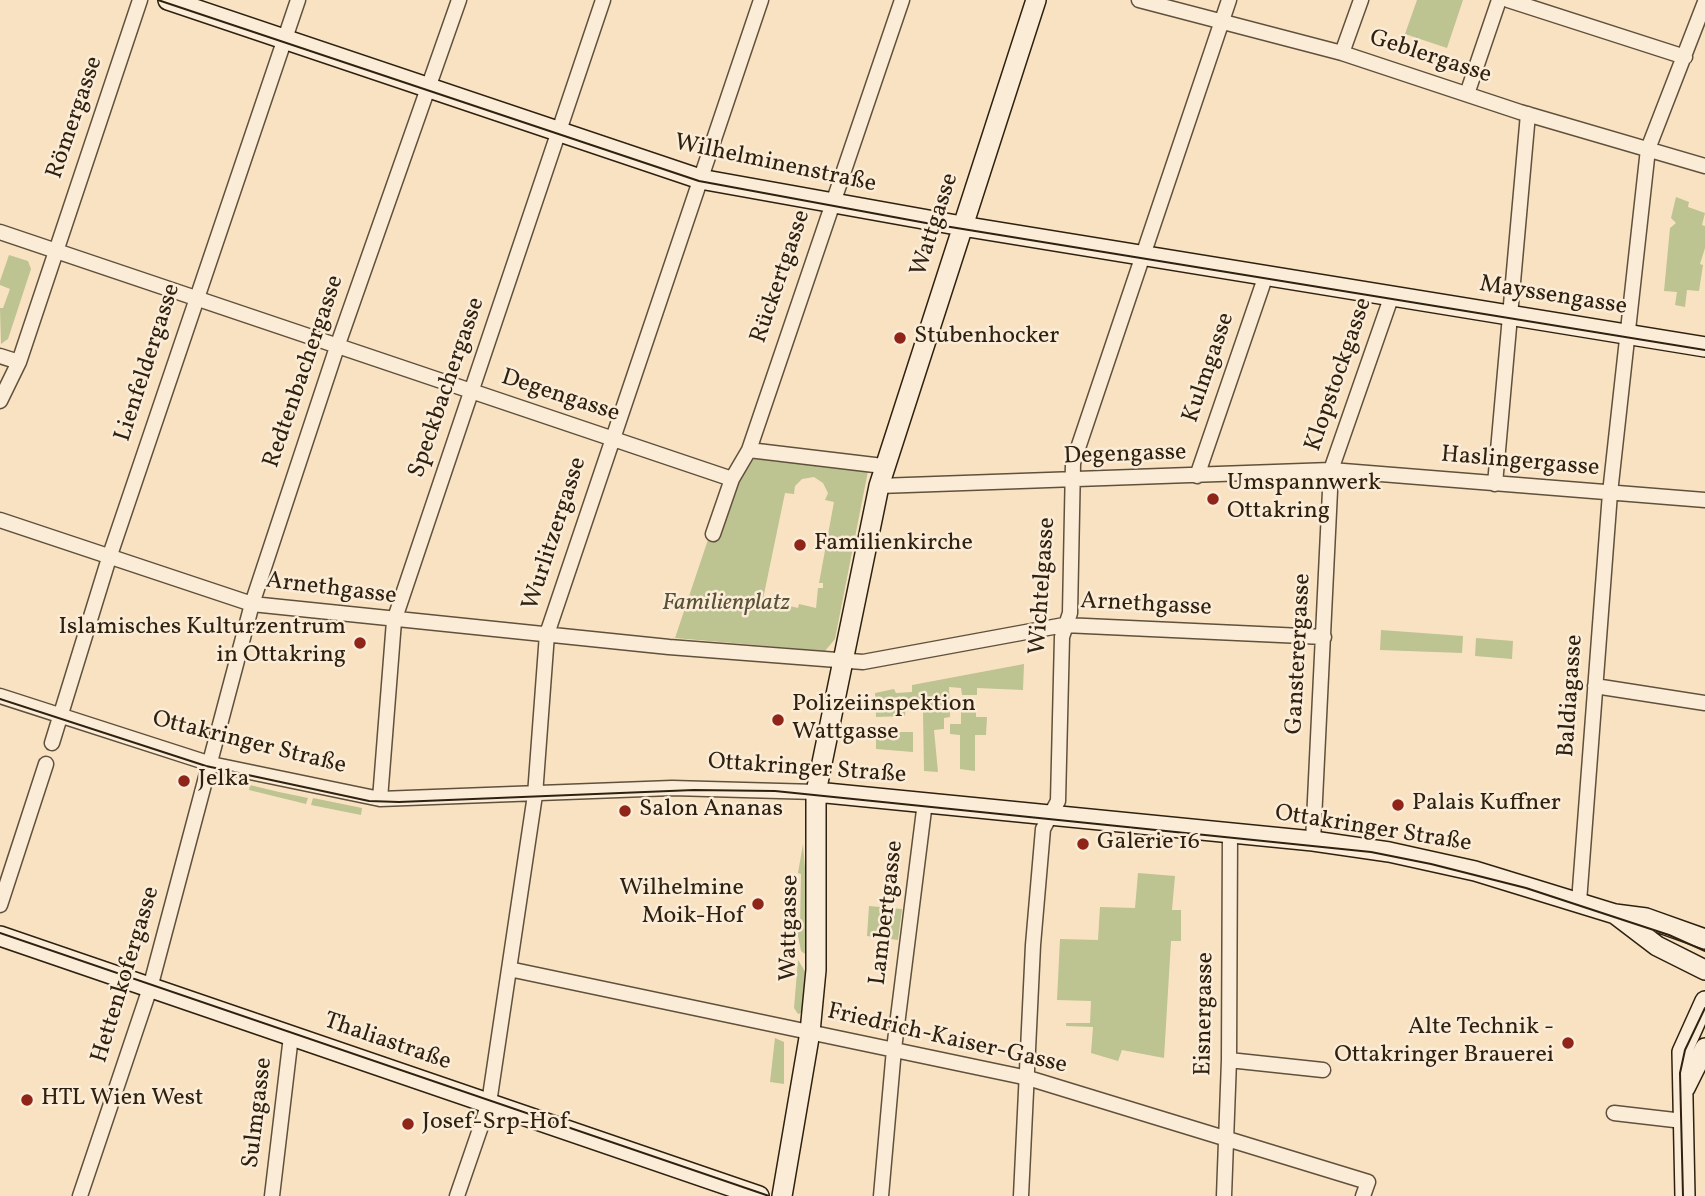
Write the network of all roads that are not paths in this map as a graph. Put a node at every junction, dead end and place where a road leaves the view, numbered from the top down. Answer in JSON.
{"nodes":[{"id":1,"x":140,"y":0,"type":"edge"},
{"id":2,"x":168,"y":0,"type":"edge"},
{"id":3,"x":298,"y":0,"type":"edge"},
{"id":4,"x":459,"y":0,"type":"edge"},
{"id":5,"x":603,"y":0,"type":"edge"},
{"id":6,"x":761,"y":0,"type":"edge"},
{"id":7,"x":902,"y":0,"type":"edge"},
{"id":8,"x":1036,"y":0,"type":"edge"},
{"id":9,"x":1139,"y":0,"type":"edge"},
{"id":10,"x":1229,"y":0,"type":"edge"},
{"id":11,"x":1361,"y":0,"type":"edge"},
{"id":12,"x":1500,"y":0,"type":"edge"},
{"id":13,"x":1508,"y":0,"type":"edge"},
{"id":14,"x":1705,"y":2,"type":"edge"},
{"id":15,"x":1222,"y":22,"type":"junction"},
{"id":16,"x":284,"y":40,"type":"junction"},
{"id":17,"x":1342,"y":53,"type":"junction"},
{"id":18,"x":1685,"y":57,"type":"junction"},
{"id":19,"x":429,"y":89,"type":"junction"},
{"id":20,"x":1467,"y":94,"type":"junction"},
{"id":21,"x":1528,"y":114,"type":"junction"},
{"id":22,"x":558,"y":132,"type":"junction"},
{"id":23,"x":1648,"y":149,"type":"junction"},
{"id":24,"x":1705,"y":166,"type":"edge"},
{"id":25,"x":700,"y":179,"type":"junction"},
{"id":26,"x":831,"y":203,"type":"junction"},
{"id":27,"x":962,"y":226,"type":"junction"},
{"id":28,"x":0,"y":232,"type":"edge"},
{"id":29,"x":56,"y":251,"type":"junction"},
{"id":30,"x":1144,"y":255,"type":"junction"},
{"id":31,"x":1266,"y":275,"type":"junction"},
{"id":32,"x":1392,"y":295,"type":"junction"},
{"id":33,"x":195,"y":298,"type":"junction"},
{"id":34,"x":1511,"y":315,"type":"junction"},
{"id":35,"x":1627,"y":334,"type":"junction"},
{"id":36,"x":337,"y":347,"type":"junction"},
{"id":37,"x":1705,"y":347,"type":"edge"},
{"id":38,"x":0,"y":356,"type":"edge"},
{"id":39,"x":19,"y":362,"type":"junction"},
{"id":40,"x":470,"y":391,"type":"junction"},
{"id":41,"x":0,"y":401,"type":"edge"},
{"id":42,"x":611,"y":439,"type":"junction"},
{"id":43,"x":749,"y":450,"type":"junction"},
{"id":44,"x":883,"y":466,"type":"junction"},
{"id":45,"x":1331,"y":470,"type":"junction"},
{"id":46,"x":1197,"y":476,"type":"junction"},
{"id":47,"x":732,"y":479,"type":"junction"},
{"id":48,"x":1072,"y":481,"type":"junction"},
{"id":49,"x":1495,"y":484,"type":"junction"},
{"id":50,"x":878,"y":486,"type":"junction"},
{"id":51,"x":1610,"y":493,"type":"junction"},
{"id":52,"x":1705,"y":500,"type":"edge"},
{"id":53,"x":0,"y":520,"type":"edge"},
{"id":54,"x":713,"y":534,"type":"dead end"},
{"id":55,"x":109,"y":558,"type":"junction"},
{"id":56,"x":252,"y":604,"type":"junction"},
{"id":57,"x":394,"y":621,"type":"junction"},
{"id":58,"x":1064,"y":625,"type":"junction"},
{"id":59,"x":547,"y":634,"type":"junction"},
{"id":60,"x":1324,"y":637,"type":"junction"},
{"id":61,"x":844,"y":662,"type":"junction"},
{"id":62,"x":1595,"y":686,"type":"junction"},
{"id":63,"x":0,"y":696,"type":"edge"},
{"id":64,"x":1705,"y":704,"type":"edge"},
{"id":65,"x":61,"y":716,"type":"junction"},
{"id":66,"x":52,"y":743,"type":"dead end"},
{"id":67,"x":46,"y":764,"type":"dead end"},
{"id":68,"x":211,"y":764,"type":"junction"},
{"id":69,"x":816,"y":792,"type":"junction"},
{"id":70,"x":535,"y":795,"type":"junction"},
{"id":71,"x":380,"y":799,"type":"junction"},
{"id":72,"x":925,"y":802,"type":"junction"},
{"id":73,"x":1051,"y":816,"type":"junction"},
{"id":74,"x":1230,"y":833,"type":"junction"},
{"id":75,"x":1313,"y":841,"type":"junction"},
{"id":76,"x":1578,"y":902,"type":"junction"},
{"id":77,"x":0,"y":905,"type":"edge"},
{"id":78,"x":1615,"y":914,"type":"junction"},
{"id":79,"x":0,"y":936,"type":"edge"},
{"id":80,"x":1705,"y":939,"type":"edge"},
{"id":81,"x":509,"y":969,"type":"junction"},
{"id":82,"x":1705,"y":970,"type":"edge"},
{"id":83,"x":150,"y":988,"type":"junction"},
{"id":84,"x":1705,"y":1001,"type":"edge"},
{"id":85,"x":810,"y":1032,"type":"junction"},
{"id":86,"x":291,"y":1036,"type":"junction"},
{"id":87,"x":1705,"y":1048,"type":"edge"},
{"id":88,"x":894,"y":1049,"type":"junction"},
{"id":89,"x":1229,"y":1060,"type":"junction"},
{"id":90,"x":1323,"y":1070,"type":"dead end"},
{"id":91,"x":1028,"y":1078,"type":"junction"},
{"id":92,"x":1682,"y":1096,"type":"junction"},
{"id":93,"x":489,"y":1103,"type":"junction"},
{"id":94,"x":1614,"y":1113,"type":"dead end"},
{"id":95,"x":1683,"y":1121,"type":"junction"},
{"id":96,"x":1227,"y":1138,"type":"junction"},
{"id":97,"x":1365,"y":1189,"type":"edge"},
{"id":98,"x":80,"y":1196,"type":"edge"},
{"id":99,"x":272,"y":1196,"type":"edge"},
{"id":100,"x":457,"y":1196,"type":"edge"},
{"id":101,"x":759,"y":1196,"type":"edge"},
{"id":102,"x":782,"y":1196,"type":"edge"},
{"id":103,"x":881,"y":1196,"type":"edge"},
{"id":104,"x":1021,"y":1196,"type":"edge"},
{"id":105,"x":1224,"y":1196,"type":"edge"},
{"id":106,"x":1685,"y":1196,"type":"edge"}],
"edges":[{"from":1,"to":29,"type":"street","name":"Römergasse"},
{"from":2,"to":16,"type":"street","name":"Wilhelminenstraße"},
{"from":3,"to":16,"type":"street","name":"Lienfeldergasse"},
{"from":4,"to":19,"type":"street","name":"Redtenbachergasse"},
{"from":5,"to":22,"type":"street","name":"Speckbachergasse"},
{"from":6,"to":25,"type":"street","name":"Wurlitzergasse"},
{"from":7,"to":26,"type":"street","name":"Rückertgasse"},
{"from":8,"to":27,"type":"street","name":"Wattgasse"},
{"from":9,"to":15,"type":"street","name":"Geblergasse"},
{"from":10,"to":15,"type":"street","name":"Wichtelgasse"},
{"from":11,"to":17,"type":"street"},
{"from":12,"to":20,"type":"street"},
{"from":13,"to":18,"type":"street"},
{"from":14,"to":18,"type":"street","name":"Baldiagasse"},
{"from":15,"to":17,"type":"street","name":"Geblergasse"},
{"from":15,"to":30,"type":"street","name":"Wichtelgasse"},
{"from":16,"to":19,"type":"street","name":"Wilhelminenstraße"},
{"from":16,"to":33,"type":"street","name":"Lienfeldergasse"},
{"from":17,"to":20,"type":"street","name":"Geblergasse"},
{"from":18,"to":23,"type":"street","name":"Baldiagasse"},
{"from":19,"to":22,"type":"street","name":"Wilhelminenstraße"},
{"from":19,"to":36,"type":"street","name":"Redtenbachergasse"},
{"from":20,"to":21,"type":"street","name":"Geblergasse"},
{"from":21,"to":23,"type":"street","name":"Geblergasse"},
{"from":21,"to":34,"type":"street"},
{"from":22,"to":25,"type":"street","name":"Wilhelminenstraße"},
{"from":22,"to":40,"type":"street","name":"Speckbachergasse"},
{"from":23,"to":24,"type":"street","name":"Geblergasse"},
{"from":23,"to":35,"type":"street","name":"Baldiagasse"},
{"from":25,"to":26,"type":"street","name":"Wilhelminenstraße"},
{"from":25,"to":42,"type":"street","name":"Wurlitzergasse"},
{"from":26,"to":27,"type":"street","name":"Wilhelminenstraße"},
{"from":26,"to":43,"type":"street","name":"Rückertgasse"},
{"from":27,"to":30,"type":"street","name":"Wilhelminenstraße"},
{"from":27,"to":44,"type":"street","name":"Wattgasse"},
{"from":28,"to":29,"type":"street","name":"Degengasse"},
{"from":29,"to":33,"type":"street","name":"Degengasse"},
{"from":29,"to":39,"type":"street","name":"Römergasse"},
{"from":30,"to":31,"type":"street","name":"Wilhelminenstraße"},
{"from":30,"to":48,"type":"street","name":"Wichtelgasse"},
{"from":31,"to":32,"type":"street","name":"Wilhelminenstraße"},
{"from":31,"to":46,"type":"street","name":"Kulmgasse"},
{"from":32,"to":34,"type":"street","name":"Mayssengasse"},
{"from":32,"to":45,"type":"street","name":"Klopstockgasse"},
{"from":33,"to":36,"type":"street","name":"Degengasse"},
{"from":33,"to":55,"type":"street","name":"Lienfeldergasse"},
{"from":34,"to":35,"type":"street","name":"Mayssengasse"},
{"from":34,"to":49,"type":"street"},
{"from":35,"to":37,"type":"street","name":"Mayssengasse"},
{"from":35,"to":51,"type":"street","name":"Baldiagasse"},
{"from":36,"to":40,"type":"street","name":"Degengasse"},
{"from":36,"to":56,"type":"street","name":"Redtenbachergasse"},
{"from":38,"to":39,"type":"street"},
{"from":39,"to":41,"type":"street"},
{"from":40,"to":42,"type":"street","name":"Degengasse"},
{"from":40,"to":57,"type":"street","name":"Speckbachergasse"},
{"from":42,"to":47,"type":"street","name":"Degengasse"},
{"from":42,"to":59,"type":"street","name":"Wurlitzergasse"},
{"from":43,"to":44,"type":"street"},
{"from":43,"to":47,"type":"street"},
{"from":44,"to":50,"type":"street"},
{"from":45,"to":46,"type":"street","name":"Degengasse"},
{"from":45,"to":49,"type":"street","name":"Haslingergasse"},
{"from":45,"to":60,"type":"street","name":"Gansterergasse"},
{"from":46,"to":48,"type":"street","name":"Degengasse"},
{"from":47,"to":54,"type":"street"},
{"from":48,"to":50,"type":"street","name":"Degengasse"},
{"from":48,"to":58,"type":"street","name":"Wichtelgasse"},
{"from":49,"to":51,"type":"street","name":"Haslingergasse"},
{"from":50,"to":61,"type":"street"},
{"from":51,"to":52,"type":"street","name":"Haslingergasse"},
{"from":51,"to":62,"type":"street","name":"Baldiagasse"},
{"from":53,"to":55,"type":"street","name":"Arnethgasse"},
{"from":55,"to":56,"type":"street","name":"Arnethgasse"},
{"from":55,"to":65,"type":"street","name":"Lienfeldergasse"},
{"from":56,"to":57,"type":"street","name":"Arnethgasse"},
{"from":56,"to":68,"type":"street","name":"Redtenbachergasse"},
{"from":57,"to":59,"type":"street","name":"Arnethgasse"},
{"from":57,"to":71,"type":"street","name":"Speckbachergasse"},
{"from":58,"to":60,"type":"street","name":"Arnethgasse"},
{"from":58,"to":61,"type":"street","name":"Arnethgasse"},
{"from":58,"to":73,"type":"street","name":"Wichtelgasse"},
{"from":59,"to":61,"type":"street","name":"Arnethgasse"},
{"from":59,"to":70,"type":"street","name":"Wurlitzergasse"},
{"from":60,"to":75,"type":"street","name":"Gansterergasse"},
{"from":61,"to":69,"type":"street","name":"Wattgasse"},
{"from":62,"to":64,"type":"street"},
{"from":62,"to":76,"type":"street","name":"Baldiagasse"},
{"from":63,"to":65,"type":"street","name":"Ottakringer Straße"},
{"from":65,"to":66,"type":"street","name":"Lienfeldergasse"},
{"from":65,"to":68,"type":"street","name":"Ottakringer Straße"},
{"from":67,"to":77,"type":"street"},
{"from":68,"to":71,"type":"street","name":"Ottakringer Straße"},
{"from":68,"to":83,"type":"street","name":"Hettenkofergasse"},
{"from":69,"to":70,"type":"street","name":"Ottakringer Straße"},
{"from":69,"to":72,"type":"street","name":"Ottakringer Straße"},
{"from":69,"to":85,"type":"street","name":"Wattgasse"},
{"from":70,"to":71,"type":"street","name":"Ottakringer Straße"},
{"from":70,"to":81,"type":"street","name":"Wurlitzergasse"},
{"from":72,"to":73,"type":"street","name":"Ottakringer Straße"},
{"from":72,"to":88,"type":"street","name":"Lambertgasse"},
{"from":73,"to":74,"type":"street","name":"Ottakringer Straße"},
{"from":73,"to":91,"type":"street","name":"Wichtelgasse"},
{"from":74,"to":75,"type":"street","name":"Ottakringer Straße"},
{"from":74,"to":89,"type":"street","name":"Eisnergasse"},
{"from":75,"to":76,"type":"street","name":"Ottakringer Straße"},
{"from":76,"to":78,"type":"street","name":"Ottakringer Straße"},
{"from":78,"to":80,"type":"street","name":"Ottakringer Straße"},
{"from":78,"to":82,"type":"street","name":"Ottakringer Straße"},
{"from":79,"to":83,"type":"street","name":"Thaliastraße"},
{"from":81,"to":85,"type":"street","name":"Friedrich-Kaiser-Gasse"},
{"from":81,"to":93,"type":"street","name":"Wurlitzergasse"},
{"from":83,"to":86,"type":"street","name":"Thaliastraße"},
{"from":83,"to":98,"type":"street","name":"Hettenkofergasse"},
{"from":84,"to":92,"type":"street"},
{"from":85,"to":88,"type":"street","name":"Friedrich-Kaiser-Gasse"},
{"from":85,"to":102,"type":"street","name":"Wattgasse"},
{"from":86,"to":93,"type":"street","name":"Thaliastraße"},
{"from":86,"to":99,"type":"street","name":"Sulmgasse"},
{"from":87,"to":92,"type":"street"},
{"from":88,"to":91,"type":"street","name":"Friedrich-Kaiser-Gasse"},
{"from":88,"to":103,"type":"street","name":"Lambertgasse"},
{"from":89,"to":90,"type":"street"},
{"from":89,"to":96,"type":"street","name":"Eisnergasse"},
{"from":91,"to":96,"type":"street","name":"Friedrich-Kaiser-Gasse"},
{"from":91,"to":104,"type":"street","name":"Wichtelgasse"},
{"from":92,"to":95,"type":"street"},
{"from":93,"to":100,"type":"street","name":"Wurlitzergasse"},
{"from":93,"to":101,"type":"street","name":"Thaliastraße"},
{"from":94,"to":95,"type":"street"},
{"from":95,"to":106,"type":"street"},
{"from":96,"to":97,"type":"street","name":"Friedrich-Kaiser-Gasse"},
{"from":96,"to":105,"type":"street","name":"Eisnergasse"}]}
